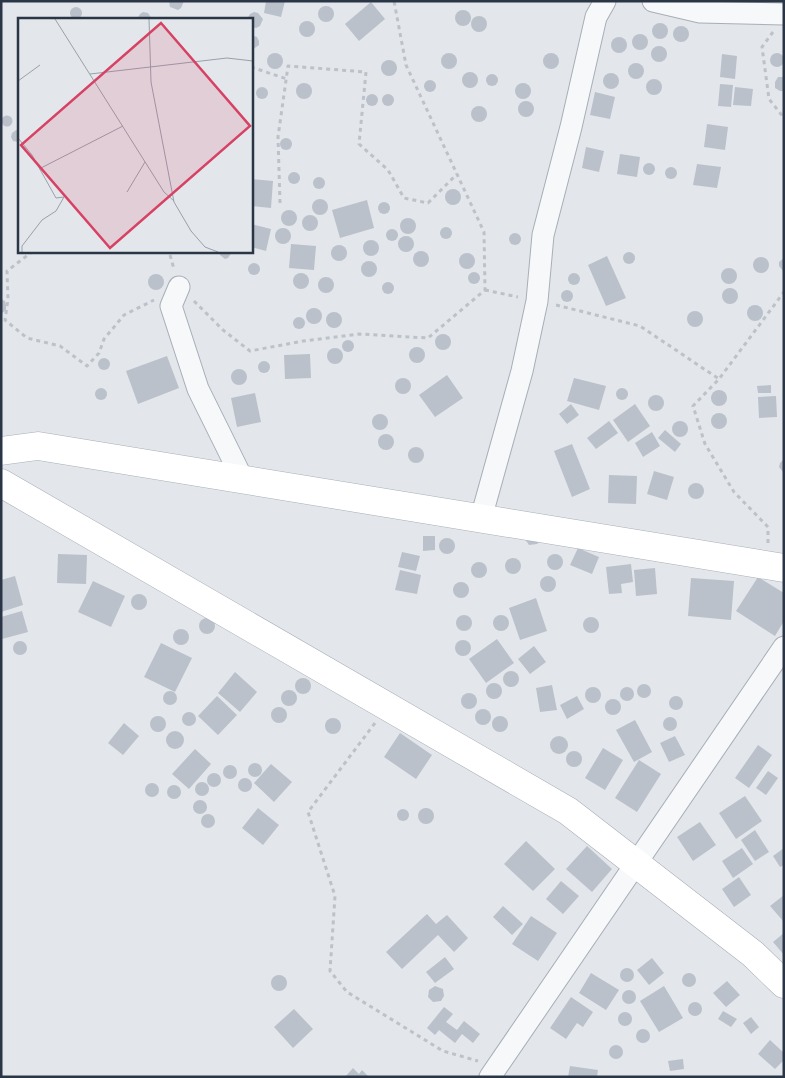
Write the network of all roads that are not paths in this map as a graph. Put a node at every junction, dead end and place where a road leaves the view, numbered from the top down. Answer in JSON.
{"nodes":[{"id":1,"x":605,"y":1,"type":"edge"},
{"id":2,"x":653,"y":1,"type":"edge"},
{"id":3,"x":778,"y":23,"type":"edge"},
{"id":4,"x":179,"y":287,"type":"road end"},
{"id":5,"x":1,"y":451,"type":"edge"},
{"id":6,"x":244,"y":480,"type":"junction"},
{"id":7,"x":1,"y":483,"type":"edge"},
{"id":8,"x":481,"y":518,"type":"junction"},
{"id":9,"x":776,"y":567,"type":"edge"},
{"id":10,"x":784,"y":647,"type":"edge"},
{"id":11,"x":636,"y":863,"type":"junction"},
{"id":12,"x":784,"y":984,"type":"edge"},
{"id":13,"x":494,"y":1071,"type":"edge"}],
"edges":[{"from":1,"to":8,"type":"street"},
{"from":2,"to":3,"type":"street"},
{"from":4,"to":6,"type":"street"},
{"from":5,"to":6,"type":"street"},
{"from":6,"to":8,"type":"street"},
{"from":7,"to":11,"type":"street"},
{"from":8,"to":9,"type":"street"},
{"from":10,"to":11,"type":"street"},
{"from":11,"to":12,"type":"street"},
{"from":11,"to":13,"type":"street"}]}
